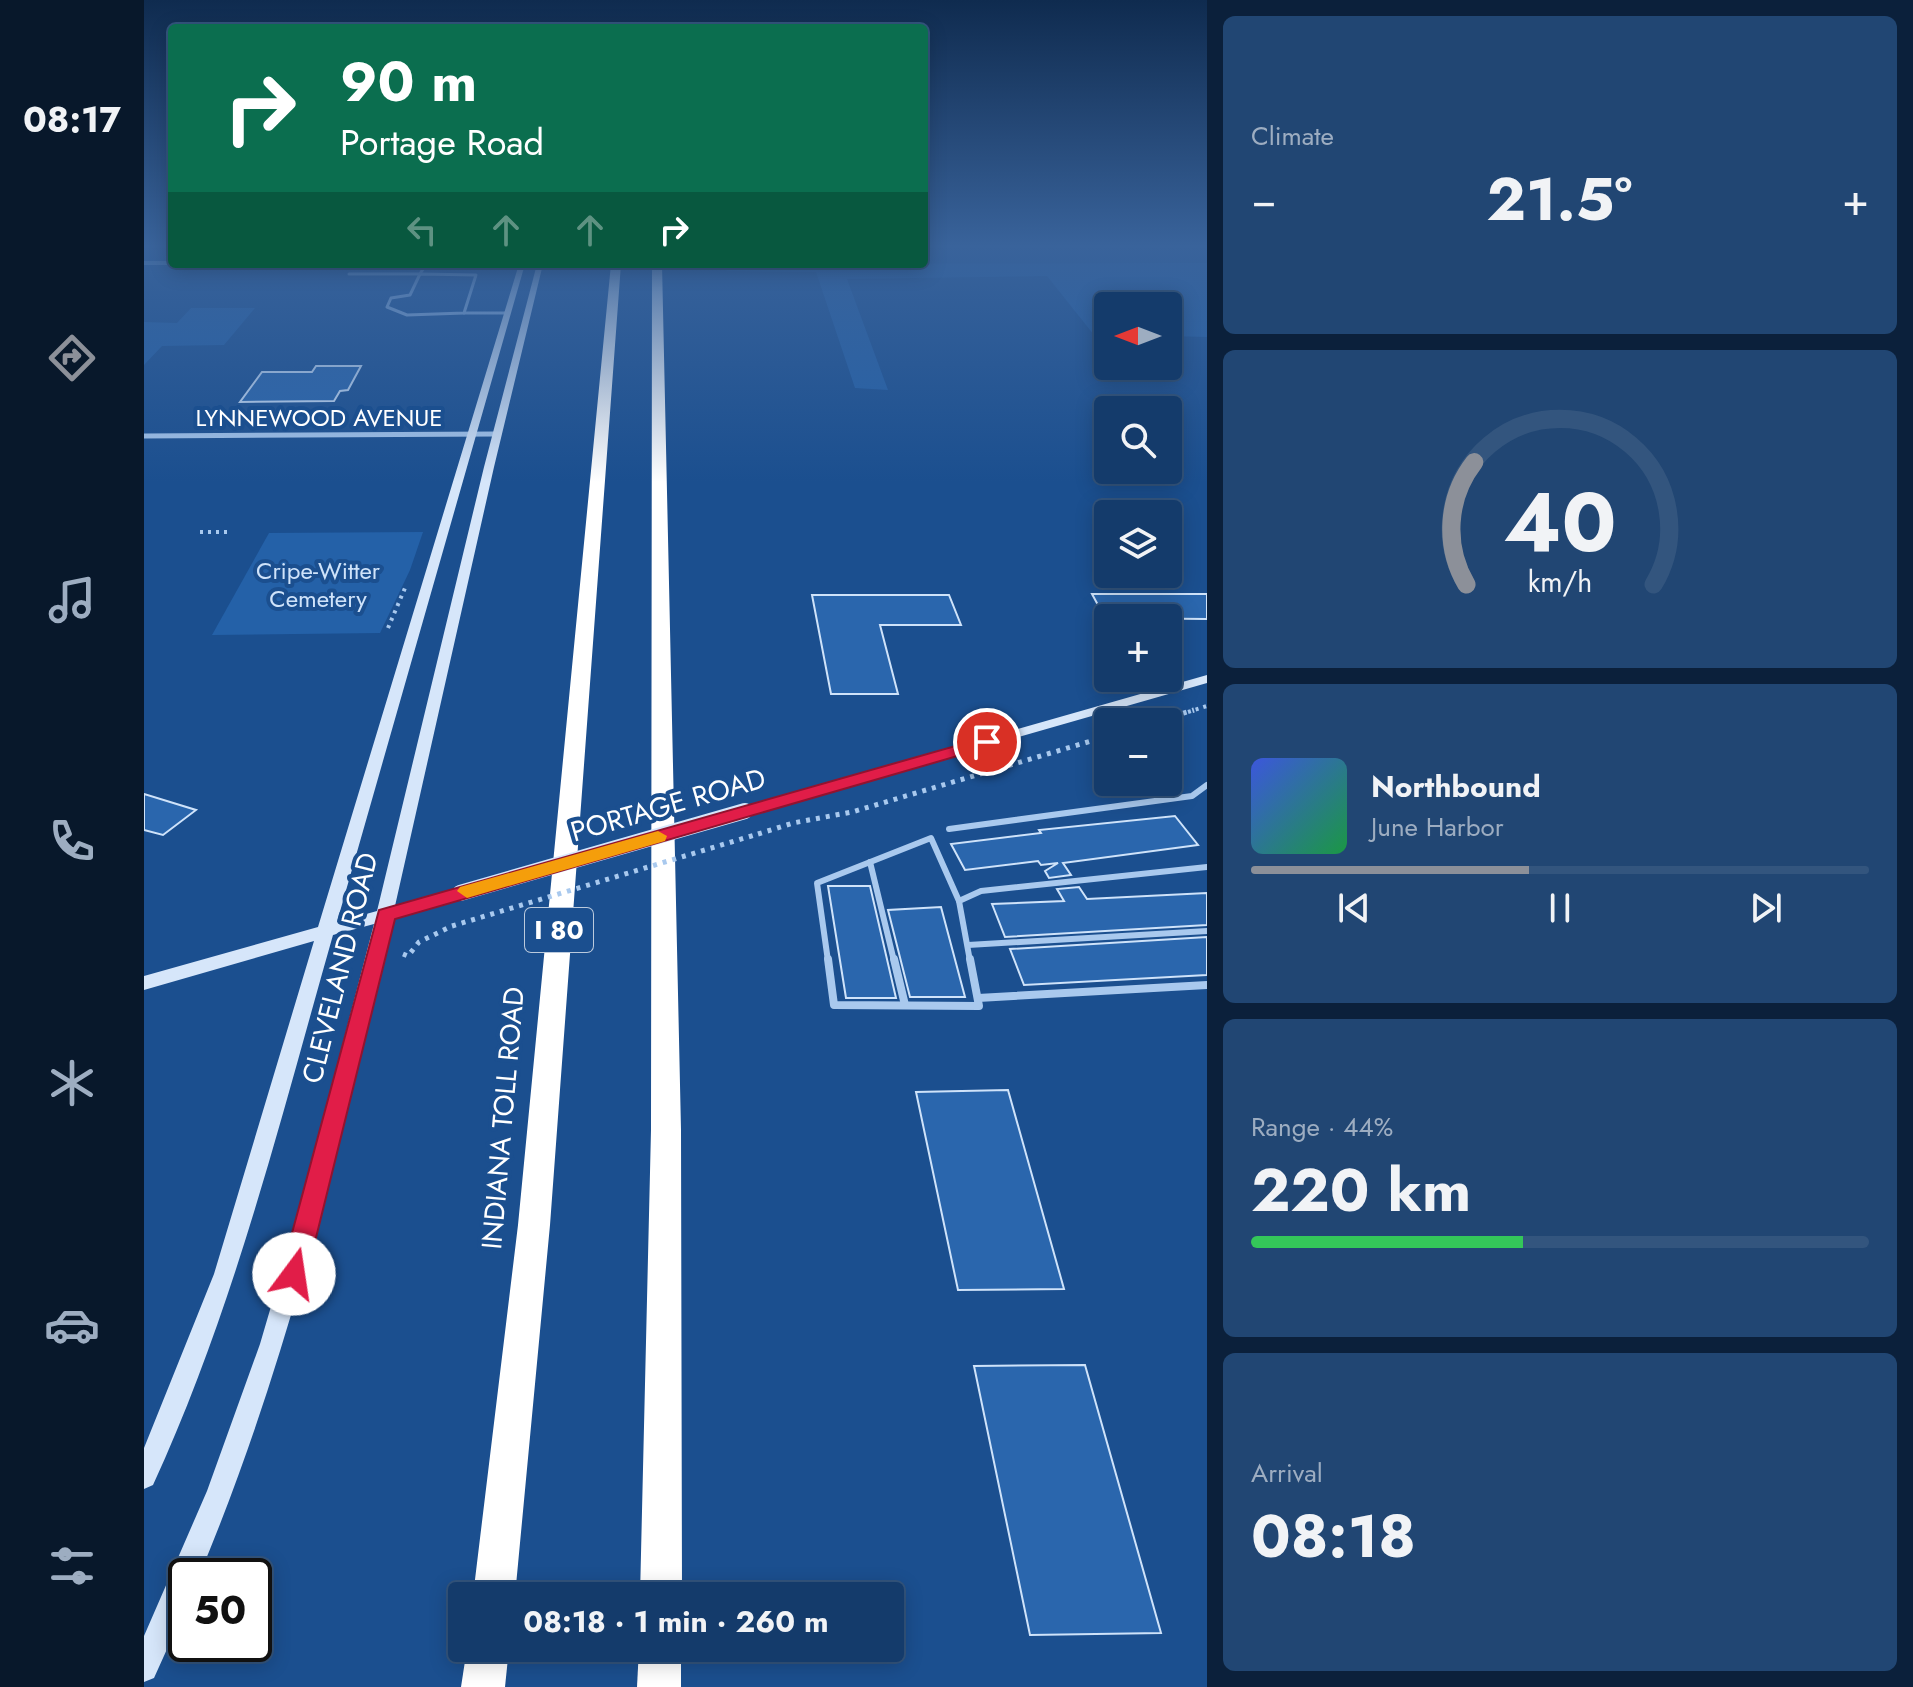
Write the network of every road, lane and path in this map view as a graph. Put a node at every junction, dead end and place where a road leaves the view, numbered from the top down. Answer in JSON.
{"nodes":[{"id":1,"x":504,"y":325,"type":"edge"},
{"id":2,"x":524,"y":325,"type":"edge"},
{"id":3,"x":611,"y":325,"type":"edge"},
{"id":4,"x":658,"y":325,"type":"edge"},
{"id":5,"x":471,"y":434,"type":"junction"},
{"id":6,"x":495,"y":434,"type":"junction"},
{"id":7,"x":144,"y":436,"type":"edge"},
{"id":8,"x":200,"y":532,"type":"dead end"},
{"id":9,"x":230,"y":532,"type":"dead end"},
{"id":10,"x":1207,"y":679,"type":"edge"},
{"id":11,"x":1207,"y":706,"type":"edge"},
{"id":12,"x":1182,"y":714,"type":"edge"},
{"id":13,"x":1094,"y":740,"type":"edge"},
{"id":14,"x":1207,"y":785,"type":"edge"},
{"id":15,"x":949,"y":829,"type":"dead end"},
{"id":16,"x":870,"y":862,"type":"junction"},
{"id":17,"x":1207,"y":867,"type":"edge"},
{"id":18,"x":959,"y":901,"type":"junction"},
{"id":19,"x":386,"y":915,"type":"junction"},
{"id":20,"x":328,"y":931,"type":"junction"},
{"id":21,"x":1207,"y":931,"type":"edge"},
{"id":22,"x":968,"y":945,"type":"junction"},
{"id":23,"x":403,"y":954,"type":"dead end"},
{"id":24,"x":144,"y":983,"type":"edge"},
{"id":25,"x":1207,"y":985,"type":"edge"},
{"id":26,"x":978,"y":998,"type":"junction"},
{"id":27,"x":905,"y":1005,"type":"junction"},
{"id":28,"x":144,"y":1476,"type":"edge"},
{"id":29,"x":496,"y":1582,"type":"edge"},
{"id":30,"x":661,"y":1582,"type":"edge"},
{"id":31,"x":486,"y":1662,"type":"edge"},
{"id":32,"x":660,"y":1662,"type":"edge"},
{"id":33,"x":144,"y":1668,"type":"edge"},
{"id":34,"x":483,"y":1687,"type":"edge"},
{"id":35,"x":659,"y":1687,"type":"edge"}],
"edges":[{"from":1,"to":5,"type":"main road","name":"CLEVELAND ROAD"},
{"from":2,"to":6,"type":"main road","name":"CLEVELAND ROAD"},
{"from":3,"to":29,"type":"highway","name":"INDIANA TOLL ROAD","number":"I 80"},
{"from":4,"to":30,"type":"highway"},
{"from":5,"to":6,"type":"street","name":"LYNNEWOOD AVENUE"},
{"from":5,"to":7,"type":"street","name":"LYNNEWOOD AVENUE"},
{"from":5,"to":20,"type":"main road","name":"CLEVELAND ROAD"},
{"from":6,"to":19,"type":"main road","name":"CLEVELAND ROAD"},
{"from":8,"to":9,"type":"path"},
{"from":10,"to":19,"type":"main road","name":"PORTAGE ROAD","bridge":true},
{"from":11,"to":12,"type":"path"},
{"from":13,"to":23,"type":"path","bridge":true},
{"from":14,"to":15,"type":"lane"},
{"from":16,"to":18,"type":"lane"},
{"from":16,"to":27,"type":"lane"},
{"from":16,"to":27,"type":"lane"},
{"from":17,"to":18,"type":"lane"},
{"from":18,"to":22,"type":"lane"},
{"from":19,"to":20,"type":"main road","name":"PORTAGE ROAD"},
{"from":19,"to":33,"type":"main road","name":"CLEVELAND ROAD"},
{"from":20,"to":24,"type":"main road","name":"PORTAGE ROAD"},
{"from":20,"to":28,"type":"main road","name":"CLEVELAND ROAD"},
{"from":21,"to":22,"type":"lane"},
{"from":22,"to":26,"type":"lane"},
{"from":25,"to":26,"type":"lane"},
{"from":26,"to":27,"type":"lane"},
{"from":31,"to":34,"type":"highway"},
{"from":32,"to":35,"type":"highway"}]}
